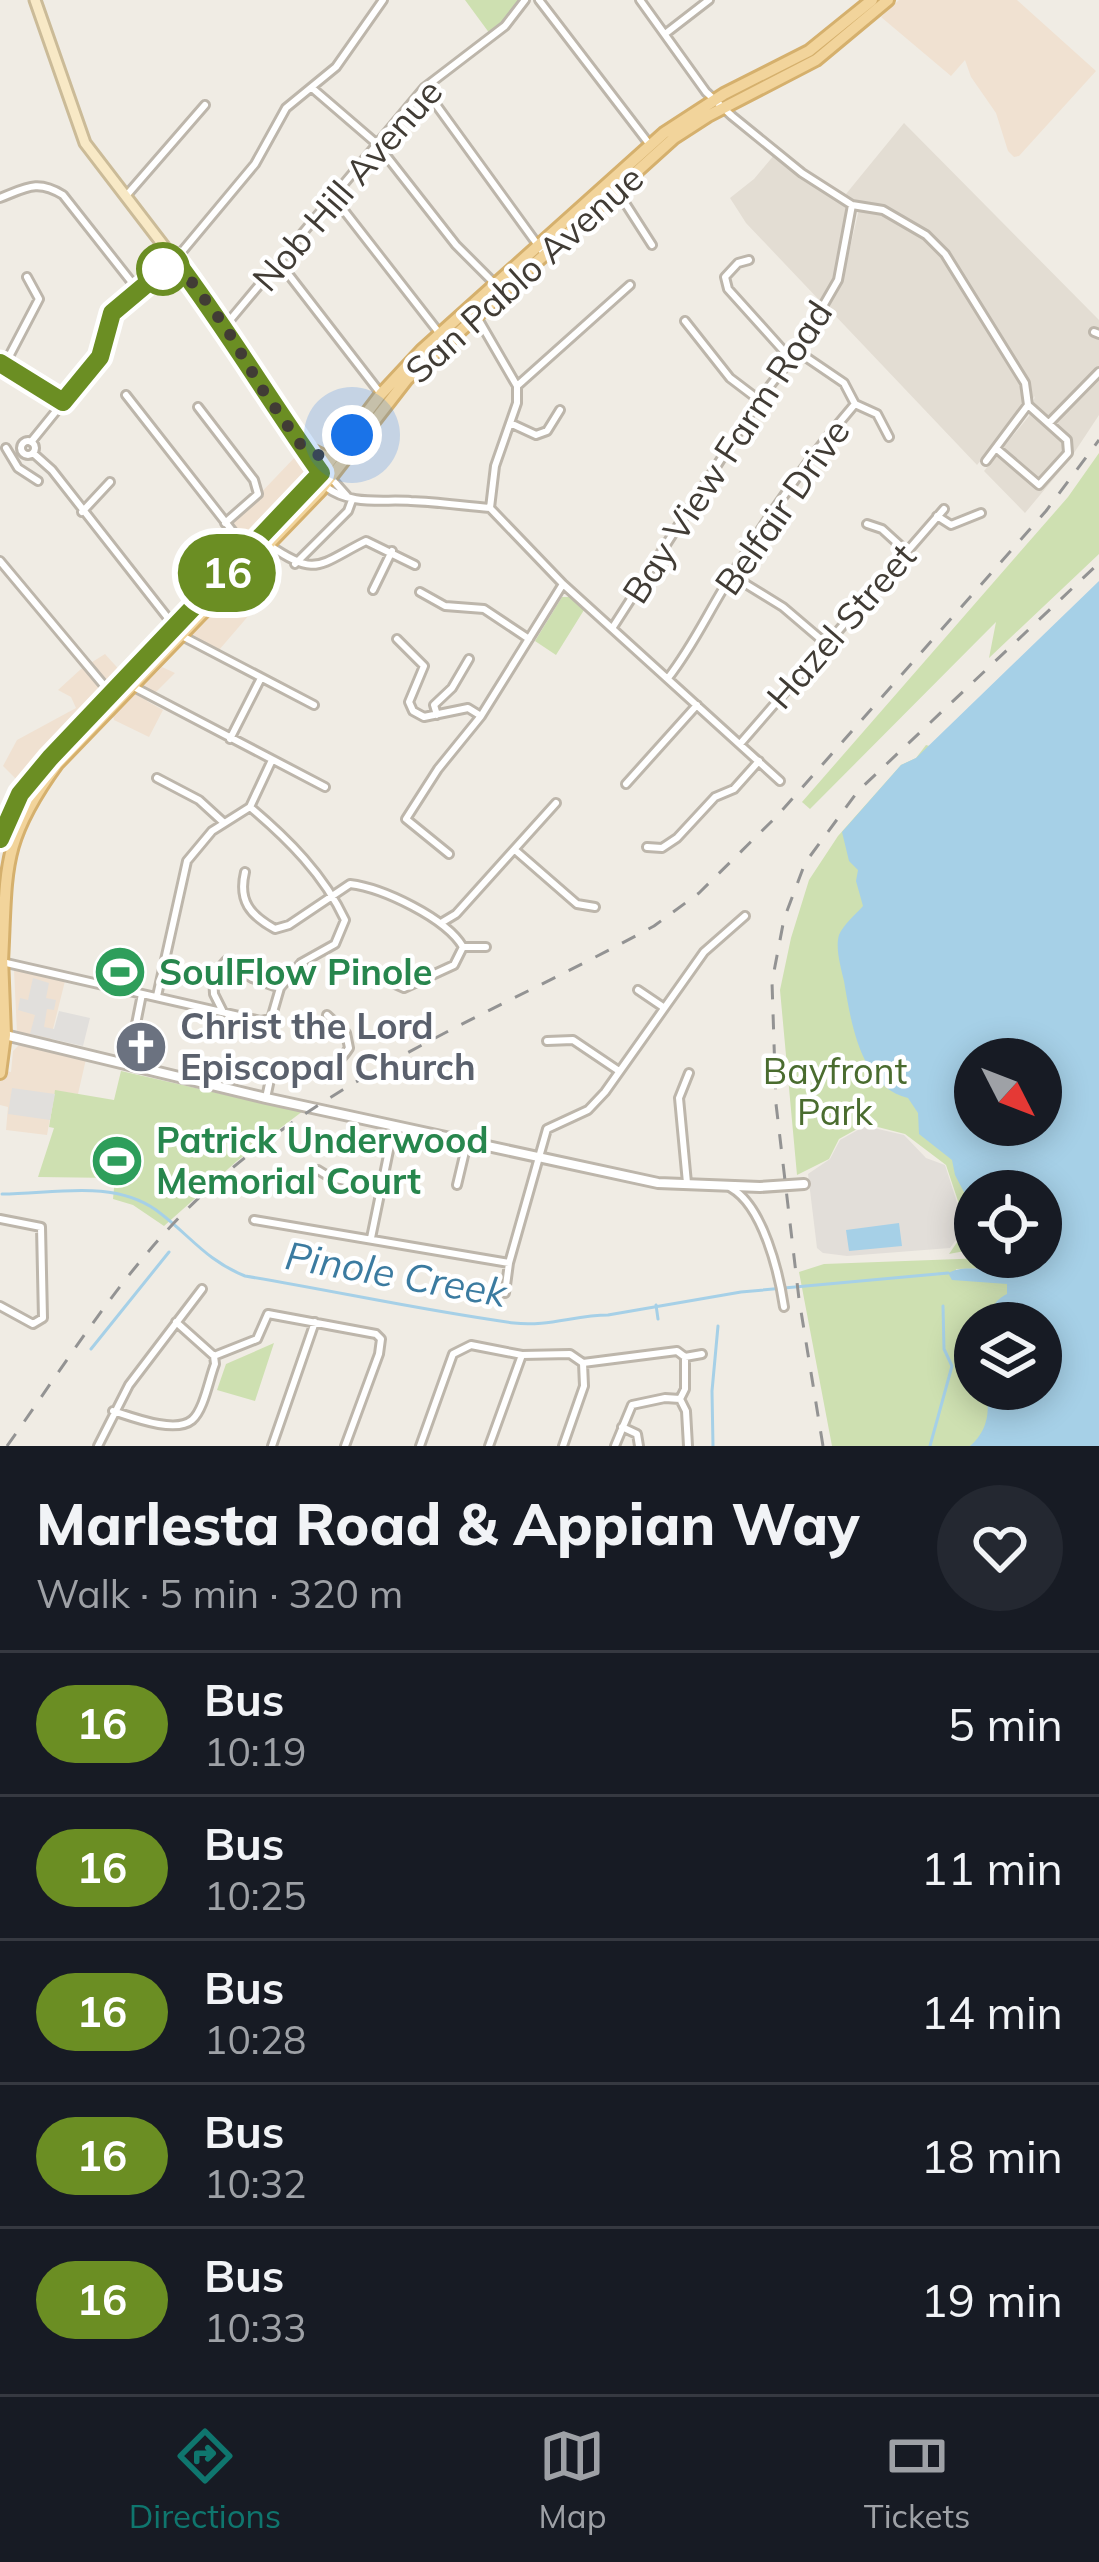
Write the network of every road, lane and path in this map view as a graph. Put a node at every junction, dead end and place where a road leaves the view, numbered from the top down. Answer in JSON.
{"nodes":[{"id":1,"x":35,"y":0,"type":"edge"},
{"id":2,"x":383,"y":0,"type":"edge"},
{"id":3,"x":525,"y":0,"type":"edge"},
{"id":4,"x":539,"y":0,"type":"edge"},
{"id":5,"x":640,"y":0,"type":"edge"},
{"id":6,"x":709,"y":0,"type":"edge"},
{"id":7,"x":872,"y":0,"type":"edge"},
{"id":8,"x":888,"y":0,"type":"edge"},
{"id":9,"x":665,"y":34,"type":"junction"},
{"id":10,"x":312,"y":88,"type":"junction"},
{"id":11,"x":424,"y":88,"type":"junction"},
{"id":12,"x":719,"y":104,"type":"junction"},
{"id":13,"x":205,"y":106,"type":"dead end"},
{"id":14,"x":377,"y":145,"type":"junction"},
{"id":15,"x":653,"y":148,"type":"junction"},
{"id":16,"x":614,"y":185,"type":"junction"},
{"id":17,"x":126,"y":196,"type":"junction"},
{"id":18,"x":0,"y":198,"type":"edge"},
{"id":19,"x":334,"y":199,"type":"junction"},
{"id":20,"x":852,"y":205,"type":"junction"},
{"id":21,"x":652,"y":244,"type":"dead end"},
{"id":22,"x":542,"y":251,"type":"junction"},
{"id":23,"x":175,"y":260,"type":"junction"},
{"id":24,"x":749,"y":260,"type":"dead end"},
{"id":25,"x":279,"y":262,"type":"junction"},
{"id":26,"x":28,"y":277,"type":"dead end"},
{"id":27,"x":630,"y":285,"type":"dead end"},
{"id":28,"x":137,"y":289,"type":"junction"},
{"id":29,"x":500,"y":289,"type":"junction"},
{"id":30,"x":474,"y":313,"type":"junction"},
{"id":31,"x":685,"y":321,"type":"dead end"},
{"id":32,"x":225,"y":326,"type":"junction"},
{"id":33,"x":444,"y":339,"type":"junction"},
{"id":34,"x":794,"y":354,"type":"junction"},
{"id":35,"x":2,"y":365,"type":"edge"},
{"id":36,"x":1099,"y":372,"type":"edge"},
{"id":37,"x":517,"y":386,"type":"junction"},
{"id":38,"x":381,"y":394,"type":"junction"},
{"id":39,"x":125,"y":395,"type":"dead end"},
{"id":40,"x":758,"y":400,"type":"junction"},
{"id":41,"x":63,"y":402,"type":"junction"},
{"id":42,"x":855,"y":404,"type":"junction"},
{"id":43,"x":1028,"y":405,"type":"junction"},
{"id":44,"x":198,"y":407,"type":"dead end"},
{"id":45,"x":560,"y":410,"type":"dead end"},
{"id":46,"x":1049,"y":423,"type":"junction"},
{"id":47,"x":510,"y":424,"type":"junction"},
{"id":48,"x":889,"y":437,"type":"dead end"},
{"id":49,"x":31,"y":442,"type":"junction"},
{"id":50,"x":301,"y":445,"type":"junction"},
{"id":51,"x":21,"y":448,"type":"junction"},
{"id":52,"x":3,"y":449,"type":"edge"},
{"id":53,"x":997,"y":449,"type":"junction"},
{"id":54,"x":340,"y":450,"type":"junction"},
{"id":55,"x":33,"y":453,"type":"junction"},
{"id":56,"x":986,"y":460,"type":"dead end"},
{"id":57,"x":325,"y":479,"type":"junction"},
{"id":58,"x":38,"y":481,"type":"dead end"},
{"id":59,"x":110,"y":482,"type":"dead end"},
{"id":60,"x":350,"y":498,"type":"junction"},
{"id":61,"x":490,"y":508,"type":"junction"},
{"id":62,"x":82,"y":512,"type":"junction"},
{"id":63,"x":981,"y":513,"type":"dead end"},
{"id":64,"x":225,"y":523,"type":"junction"},
{"id":65,"x":867,"y":524,"type":"dead end"},
{"id":66,"x":265,"y":541,"type":"junction"},
{"id":67,"x":905,"y":550,"type":"junction"},
{"id":68,"x":392,"y":551,"type":"junction"},
{"id":69,"x":251,"y":555,"type":"junction"},
{"id":70,"x":0,"y":561,"type":"edge"},
{"id":71,"x":295,"y":564,"type":"junction"},
{"id":72,"x":415,"y":565,"type":"dead end"},
{"id":73,"x":731,"y":575,"type":"junction"},
{"id":74,"x":562,"y":584,"type":"junction"},
{"id":75,"x":373,"y":590,"type":"dead end"},
{"id":76,"x":420,"y":592,"type":"dead end"},
{"id":77,"x":613,"y":627,"type":"junction"},
{"id":78,"x":179,"y":632,"type":"junction"},
{"id":79,"x":397,"y":639,"type":"dead end"},
{"id":80,"x":529,"y":639,"type":"junction"},
{"id":81,"x":824,"y":642,"type":"junction"},
{"id":82,"x":469,"y":658,"type":"dead end"},
{"id":83,"x":261,"y":678,"type":"junction"},
{"id":84,"x":668,"y":678,"type":"junction"},
{"id":85,"x":130,"y":684,"type":"junction"},
{"id":86,"x":115,"y":698,"type":"junction"},
{"id":87,"x":314,"y":705,"type":"dead end"},
{"id":88,"x":697,"y":705,"type":"junction"},
{"id":89,"x":437,"y":716,"type":"junction"},
{"id":90,"x":481,"y":716,"type":"junction"},
{"id":91,"x":230,"y":739,"type":"junction"},
{"id":92,"x":740,"y":744,"type":"junction"},
{"id":93,"x":272,"y":760,"type":"junction"},
{"id":94,"x":759,"y":761,"type":"junction"},
{"id":95,"x":157,"y":778,"type":"dead end"},
{"id":96,"x":780,"y":781,"type":"dead end"},
{"id":97,"x":626,"y":784,"type":"dead end"},
{"id":98,"x":325,"y":787,"type":"dead end"},
{"id":99,"x":556,"y":803,"type":"dead end"},
{"id":100,"x":250,"y":807,"type":"junction"},
{"id":101,"x":223,"y":823,"type":"junction"},
{"id":102,"x":3,"y":837,"type":"edge"},
{"id":103,"x":647,"y":847,"type":"dead end"},
{"id":104,"x":515,"y":850,"type":"junction"},
{"id":105,"x":448,"y":854,"type":"dead end"},
{"id":106,"x":245,"y":872,"type":"dead end"},
{"id":107,"x":332,"y":893,"type":"junction"},
{"id":108,"x":595,"y":907,"type":"dead end"},
{"id":109,"x":745,"y":916,"type":"dead end"},
{"id":110,"x":441,"y":923,"type":"junction"},
{"id":111,"x":0,"y":946,"type":"edge"},
{"id":112,"x":464,"y":947,"type":"junction"},
{"id":113,"x":486,"y":947,"type":"dead end"},
{"id":114,"x":2,"y":962,"type":"edge"},
{"id":115,"x":386,"y":980,"type":"dead end"},
{"id":116,"x":280,"y":988,"type":"junction"},
{"id":117,"x":638,"y":990,"type":"dead end"},
{"id":118,"x":142,"y":994,"type":"junction"},
{"id":119,"x":157,"y":996,"type":"junction"},
{"id":120,"x":663,"y":1006,"type":"junction"},
{"id":121,"x":2,"y":1012,"type":"edge"},
{"id":122,"x":224,"y":1012,"type":"junction"},
{"id":123,"x":327,"y":1015,"type":"dead end"},
{"id":124,"x":3,"y":1034,"type":"edge"},
{"id":125,"x":547,"y":1041,"type":"dead end"},
{"id":126,"x":128,"y":1064,"type":"junction"},
{"id":127,"x":619,"y":1071,"type":"junction"},
{"id":128,"x":0,"y":1073,"type":"edge"},
{"id":129,"x":689,"y":1073,"type":"dead end"},
{"id":130,"x":266,"y":1098,"type":"junction"},
{"id":131,"x":394,"y":1126,"type":"junction"},
{"id":132,"x":466,"y":1143,"type":"junction"},
{"id":133,"x":538,"y":1159,"type":"junction"},
{"id":134,"x":318,"y":1170,"type":"dead end"},
{"id":135,"x":687,"y":1184,"type":"junction"},
{"id":136,"x":723,"y":1184,"type":"junction"},
{"id":137,"x":804,"y":1184,"type":"dead end"},
{"id":138,"x":458,"y":1185,"type":"dead end"},
{"id":139,"x":380,"y":1188,"type":"junction"},
{"id":140,"x":0,"y":1219,"type":"edge"},
{"id":141,"x":254,"y":1220,"type":"dead end"},
{"id":142,"x":371,"y":1238,"type":"junction"},
{"id":143,"x":508,"y":1263,"type":"junction"},
{"id":144,"x":202,"y":1289,"type":"dead end"},
{"id":145,"x":505,"y":1292,"type":"dead end"},
{"id":146,"x":0,"y":1306,"type":"edge"},
{"id":147,"x":784,"y":1307,"type":"dead end"},
{"id":148,"x":176,"y":1322,"type":"junction"},
{"id":149,"x":315,"y":1322,"type":"junction"},
{"id":150,"x":702,"y":1354,"type":"dead end"},
{"id":151,"x":522,"y":1355,"type":"junction"},
{"id":152,"x":214,"y":1356,"type":"junction"},
{"id":153,"x":685,"y":1357,"type":"junction"},
{"id":154,"x":584,"y":1363,"type":"junction"},
{"id":155,"x":680,"y":1399,"type":"junction"},
{"id":156,"x":113,"y":1412,"type":"junction"},
{"id":157,"x":622,"y":1427,"type":"junction"},
{"id":158,"x":98,"y":1446,"type":"edge"},
{"id":159,"x":272,"y":1446,"type":"edge"},
{"id":160,"x":345,"y":1446,"type":"edge"},
{"id":161,"x":420,"y":1446,"type":"edge"},
{"id":162,"x":488,"y":1446,"type":"edge"},
{"id":163,"x":563,"y":1446,"type":"edge"},
{"id":164,"x":616,"y":1446,"type":"edge"},
{"id":165,"x":639,"y":1446,"type":"edge"},
{"id":166,"x":688,"y":1446,"type":"edge"}],
"edges":[{"from":1,"to":17,"type":"main road"},
{"from":2,"to":10,"type":"street"},
{"from":3,"to":11,"type":"street","name":"Nob Hill Avenue"},
{"from":4,"to":15,"type":"street"},
{"from":5,"to":9,"type":"street"},
{"from":6,"to":9,"type":"street"},
{"from":7,"to":12,"type":"main road","name":"San Pablo Avenue"},
{"from":8,"to":12,"type":"main road","name":"San Pablo Avenue"},
{"from":9,"to":12,"type":"street"},
{"from":10,"to":14,"type":"street"},
{"from":10,"to":23,"type":"street"},
{"from":11,"to":14,"type":"street","name":"Nob Hill Avenue"},
{"from":11,"to":22,"type":"street"},
{"from":12,"to":15,"type":"main road","name":"San Pablo Avenue"},
{"from":12,"to":20,"type":"street"},
{"from":13,"to":17,"type":"street"},
{"from":14,"to":19,"type":"street","name":"Nob Hill Avenue"},
{"from":14,"to":29,"type":"street"},
{"from":15,"to":16,"type":"main road","name":"San Pablo Avenue"},
{"from":16,"to":21,"type":"street"},
{"from":16,"to":22,"type":"main road","name":"San Pablo Avenue"},
{"from":17,"to":23,"type":"main road"},
{"from":18,"to":28,"type":"street"},
{"from":19,"to":25,"type":"street","name":"Nob Hill Avenue"},
{"from":19,"to":33,"type":"street"},
{"from":20,"to":34,"type":"street","name":"Bay View Farm Road"},
{"from":20,"to":43,"type":"street"},
{"from":22,"to":29,"type":"main road","name":"San Pablo Avenue"},
{"from":23,"to":28,"type":"street"},
{"from":23,"to":32,"type":"main road"},
{"from":24,"to":34,"type":"street","name":"Belfair Drive"},
{"from":25,"to":32,"type":"street","name":"Nob Hill Avenue"},
{"from":25,"to":38,"type":"street"},
{"from":26,"to":35,"type":"street"},
{"from":27,"to":37,"type":"street"},
{"from":28,"to":41,"type":"street"},
{"from":29,"to":30,"type":"main road","name":"San Pablo Avenue"},
{"from":30,"to":33,"type":"main road","name":"San Pablo Avenue"},
{"from":30,"to":37,"type":"street"},
{"from":31,"to":40,"type":"street"},
{"from":32,"to":50,"type":"main road"},
{"from":33,"to":38,"type":"main road","name":"San Pablo Avenue"},
{"from":33,"to":57,"type":"main road","name":"San Pablo Avenue"},
{"from":34,"to":40,"type":"street","name":"Bay View Farm Road"},
{"from":34,"to":42,"type":"street","name":"Belfair Drive"},
{"from":35,"to":41,"type":"street"},
{"from":36,"to":46,"type":"street"},
{"from":37,"to":47,"type":"street"},
{"from":38,"to":54,"type":"main road","name":"San Pablo Avenue"},
{"from":39,"to":64,"type":"street"},
{"from":40,"to":77,"type":"street","name":"Bay View Farm Road"},
{"from":41,"to":49,"type":"street"},
{"from":42,"to":48,"type":"street"},
{"from":42,"to":73,"type":"street","name":"Belfair Drive"},
{"from":43,"to":46,"type":"street"},
{"from":43,"to":53,"type":"street"},
{"from":44,"to":64,"type":"street"},
{"from":45,"to":47,"type":"street"},
{"from":46,"to":53,"type":"street"},
{"from":47,"to":61,"type":"street"},
{"from":49,"to":51,"type":"street"},
{"from":49,"to":55,"type":"street"},
{"from":50,"to":54,"type":"main road"},
{"from":50,"to":57,"type":"main road"},
{"from":51,"to":52,"type":"street"},
{"from":51,"to":55,"type":"street"},
{"from":52,"to":58,"type":"street"},
{"from":53,"to":56,"type":"street"},
{"from":54,"to":57,"type":"main road","name":"San Pablo Avenue"},
{"from":55,"to":62,"type":"street"},
{"from":57,"to":60,"type":"street"},
{"from":57,"to":66,"type":"main road","name":"San Pablo Avenue"},
{"from":59,"to":62,"type":"street"},
{"from":60,"to":61,"type":"street"},
{"from":60,"to":71,"type":"street"},
{"from":61,"to":74,"type":"street"},
{"from":62,"to":78,"type":"street"},
{"from":63,"to":67,"type":"street","name":"Hazel Street"},
{"from":64,"to":69,"type":"street"},
{"from":65,"to":67,"type":"street"},
{"from":66,"to":69,"type":"main road","name":"San Pablo Avenue"},
{"from":66,"to":71,"type":"street"},
{"from":67,"to":81,"type":"street","name":"Hazel Street"},
{"from":68,"to":71,"type":"street"},
{"from":68,"to":72,"type":"street"},
{"from":68,"to":75,"type":"street"},
{"from":69,"to":78,"type":"main road","name":"San Pablo Avenue"},
{"from":70,"to":86,"type":"street"},
{"from":73,"to":81,"type":"street"},
{"from":73,"to":84,"type":"street","name":"Belfair Drive"},
{"from":74,"to":77,"type":"street"},
{"from":74,"to":80,"type":"street"},
{"from":76,"to":80,"type":"street"},
{"from":77,"to":84,"type":"street"},
{"from":78,"to":83,"type":"street"},
{"from":78,"to":85,"type":"main road","name":"San Pablo Avenue"},
{"from":79,"to":89,"type":"street"},
{"from":80,"to":90,"type":"street"},
{"from":81,"to":92,"type":"street","name":"Hazel Street"},
{"from":82,"to":89,"type":"street"},
{"from":83,"to":87,"type":"street"},
{"from":83,"to":91,"type":"street"},
{"from":84,"to":88,"type":"street"},
{"from":85,"to":86,"type":"main road","name":"San Pablo Avenue"},
{"from":85,"to":91,"type":"street"},
{"from":86,"to":102,"type":"main road","name":"San Pablo Avenue"},
{"from":88,"to":92,"type":"street"},
{"from":88,"to":97,"type":"street"},
{"from":89,"to":90,"type":"street"},
{"from":90,"to":105,"type":"street"},
{"from":91,"to":93,"type":"street"},
{"from":92,"to":94,"type":"street"},
{"from":93,"to":98,"type":"street"},
{"from":93,"to":100,"type":"street"},
{"from":94,"to":96,"type":"street"},
{"from":94,"to":103,"type":"street"},
{"from":95,"to":101,"type":"street"},
{"from":99,"to":104,"type":"street"},
{"from":100,"to":101,"type":"street"},
{"from":100,"to":107,"type":"street"},
{"from":101,"to":119,"type":"street"},
{"from":102,"to":114,"type":"main road","name":"San Pablo Avenue"},
{"from":104,"to":108,"type":"street"},
{"from":104,"to":110,"type":"street"},
{"from":106,"to":107,"type":"street"},
{"from":107,"to":110,"type":"street"},
{"from":107,"to":116,"type":"street"},
{"from":109,"to":120,"type":"street"},
{"from":110,"to":112,"type":"street"},
{"from":111,"to":114,"type":"main road","name":"San Pablo Avenue"},
{"from":112,"to":113,"type":"street"},
{"from":112,"to":115,"type":"street"},
{"from":114,"to":118,"type":"street"},
{"from":114,"to":121,"type":"main road","name":"San Pablo Avenue"},
{"from":116,"to":122,"type":"street"},
{"from":116,"to":122,"type":"street"},
{"from":117,"to":120,"type":"street"},
{"from":118,"to":119,"type":"street"},
{"from":118,"to":126,"type":"street"},
{"from":119,"to":122,"type":"street"},
{"from":120,"to":127,"type":"street"},
{"from":121,"to":124,"type":"main road","name":"San Pablo Avenue"},
{"from":123,"to":130,"type":"street"},
{"from":124,"to":126,"type":"street"},
{"from":124,"to":128,"type":"main road","name":"San Pablo Avenue"},
{"from":125,"to":127,"type":"street"},
{"from":126,"to":130,"type":"street"},
{"from":127,"to":133,"type":"street"},
{"from":129,"to":135,"type":"street"},
{"from":130,"to":131,"type":"street"},
{"from":131,"to":132,"type":"street"},
{"from":131,"to":139,"type":"street"},
{"from":132,"to":133,"type":"street"},
{"from":132,"to":138,"type":"street"},
{"from":133,"to":135,"type":"street"},
{"from":133,"to":143,"type":"street"},
{"from":134,"to":139,"type":"street"},
{"from":135,"to":136,"type":"street"},
{"from":136,"to":137,"type":"street"},
{"from":136,"to":147,"type":"street"},
{"from":139,"to":142,"type":"street"},
{"from":140,"to":146,"type":"street"},
{"from":141,"to":142,"type":"street"},
{"from":142,"to":143,"type":"street"},
{"from":143,"to":145,"type":"street"},
{"from":144,"to":148,"type":"street"},
{"from":148,"to":152,"type":"street"},
{"from":148,"to":156,"type":"street"},
{"from":149,"to":152,"type":"street"},
{"from":149,"to":159,"type":"street"},
{"from":149,"to":160,"type":"street"},
{"from":150,"to":153,"type":"street"},
{"from":151,"to":154,"type":"street"},
{"from":151,"to":161,"type":"street"},
{"from":151,"to":162,"type":"street"},
{"from":152,"to":156,"type":"street"},
{"from":153,"to":154,"type":"street"},
{"from":153,"to":155,"type":"street"},
{"from":154,"to":163,"type":"street"},
{"from":155,"to":157,"type":"street"},
{"from":155,"to":166,"type":"street"},
{"from":156,"to":158,"type":"street"},
{"from":157,"to":164,"type":"street"},
{"from":157,"to":165,"type":"street"}]}
